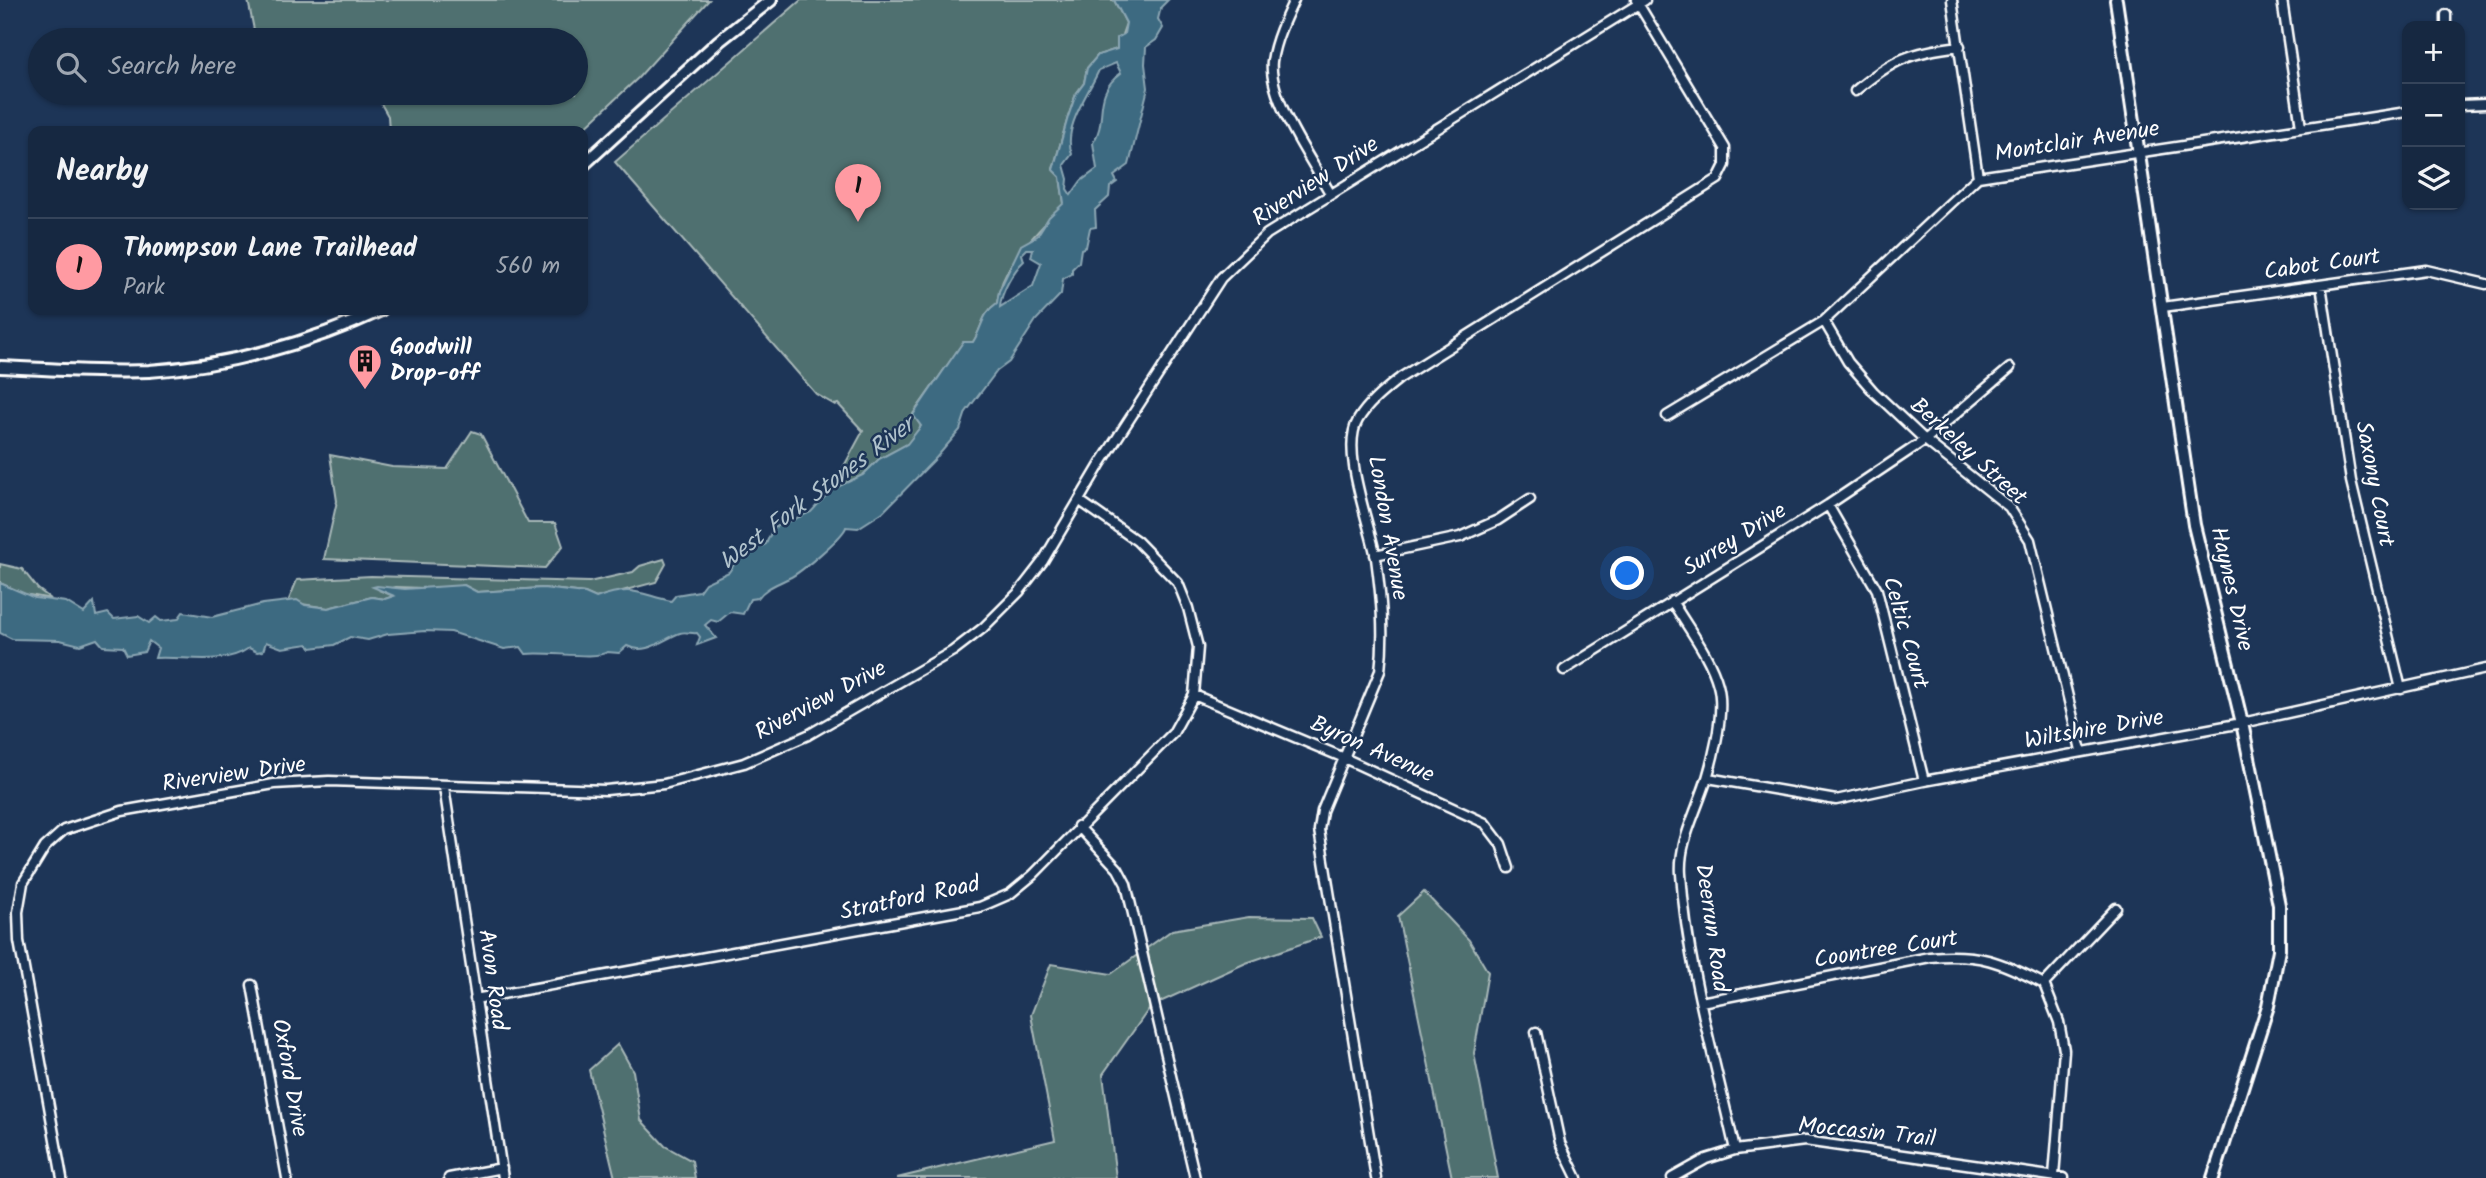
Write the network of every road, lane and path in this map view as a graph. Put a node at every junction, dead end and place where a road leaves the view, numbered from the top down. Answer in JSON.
{"nodes":[{"id":1,"x":771,"y":0,"type":"edge"},
{"id":2,"x":1294,"y":0,"type":"edge"},
{"id":3,"x":1952,"y":0,"type":"edge"},
{"id":4,"x":2116,"y":0,"type":"edge"},
{"id":5,"x":2282,"y":0,"type":"edge"},
{"id":6,"x":1640,"y":1,"type":"edge"},
{"id":7,"x":2446,"y":15,"type":"dead end"},
{"id":8,"x":2446,"y":21,"type":"edge"},
{"id":9,"x":1960,"y":46,"type":"junction"},
{"id":10,"x":1856,"y":91,"type":"dead end"},
{"id":11,"x":2486,"y":104,"type":"edge"},
{"id":12,"x":2465,"y":106,"type":"edge"},
{"id":13,"x":2402,"y":113,"type":"edge"},
{"id":14,"x":2301,"y":127,"type":"junction"},
{"id":15,"x":2140,"y":152,"type":"junction"},
{"id":16,"x":588,"y":161,"type":"edge"},
{"id":17,"x":1978,"y":177,"type":"junction"},
{"id":18,"x":1330,"y":193,"type":"junction"},
{"id":19,"x":2486,"y":284,"type":"edge"},
{"id":20,"x":2321,"y":285,"type":"junction"},
{"id":21,"x":2162,"y":307,"type":"junction"},
{"id":22,"x":367,"y":315,"type":"edge"},
{"id":23,"x":1824,"y":321,"type":"junction"},
{"id":24,"x":0,"y":367,"type":"edge"},
{"id":25,"x":2010,"y":368,"type":"dead end"},
{"id":26,"x":1667,"y":416,"type":"dead end"},
{"id":27,"x":1925,"y":440,"type":"junction"},
{"id":28,"x":1530,"y":499,"type":"dead end"},
{"id":29,"x":1080,"y":501,"type":"junction"},
{"id":30,"x":1828,"y":505,"type":"junction"},
{"id":31,"x":1375,"y":555,"type":"junction"},
{"id":32,"x":1672,"y":601,"type":"junction"},
{"id":33,"x":2486,"y":669,"type":"edge"},
{"id":34,"x":1564,"y":670,"type":"dead end"},
{"id":35,"x":2401,"y":689,"type":"junction"},
{"id":36,"x":1194,"y":695,"type":"junction"},
{"id":37,"x":2242,"y":723,"type":"junction"},
{"id":38,"x":2081,"y":751,"type":"junction"},
{"id":39,"x":1342,"y":757,"type":"junction"},
{"id":40,"x":1708,"y":778,"type":"junction"},
{"id":41,"x":1924,"y":781,"type":"junction"},
{"id":42,"x":444,"y":787,"type":"junction"},
{"id":43,"x":1078,"y":827,"type":"junction"},
{"id":44,"x":1509,"y":868,"type":"dead end"},
{"id":45,"x":2116,"y":908,"type":"dead end"},
{"id":46,"x":2044,"y":984,"type":"junction"},
{"id":47,"x":253,"y":985,"type":"dead end"},
{"id":48,"x":475,"y":999,"type":"junction"},
{"id":49,"x":1702,"y":1002,"type":"junction"},
{"id":50,"x":1536,"y":1032,"type":"dead end"},
{"id":51,"x":1735,"y":1150,"type":"junction"},
{"id":52,"x":502,"y":1173,"type":"edge"},
{"id":53,"x":2054,"y":1176,"type":"junction"},
{"id":54,"x":62,"y":1178,"type":"edge"},
{"id":55,"x":287,"y":1178,"type":"edge"},
{"id":56,"x":449,"y":1178,"type":"edge"},
{"id":57,"x":1195,"y":1178,"type":"edge"},
{"id":58,"x":1376,"y":1178,"type":"edge"},
{"id":59,"x":1577,"y":1178,"type":"edge"},
{"id":60,"x":1672,"y":1178,"type":"edge"},
{"id":61,"x":2064,"y":1178,"type":"edge"},
{"id":62,"x":2213,"y":1178,"type":"edge"}],
"edges":[{"from":1,"to":16,"type":"street"},
{"from":2,"to":18,"type":"street"},
{"from":3,"to":9,"type":"street"},
{"from":4,"to":15,"type":"street","name":"Haynes Drive"},
{"from":5,"to":14,"type":"street"},
{"from":6,"to":18,"type":"street","name":"Riverview Drive"},
{"from":6,"to":31,"type":"street","name":"London Avenue"},
{"from":7,"to":8,"type":"street"},
{"from":9,"to":10,"type":"street"},
{"from":9,"to":17,"type":"street"},
{"from":11,"to":12,"type":"street"},
{"from":13,"to":14,"type":"street","name":"Montclair Avenue"},
{"from":14,"to":15,"type":"street","name":"Montclair Avenue"},
{"from":15,"to":17,"type":"street","name":"Montclair Avenue"},
{"from":15,"to":21,"type":"street","name":"Haynes Drive"},
{"from":17,"to":23,"type":"street","name":"Montclair Avenue"},
{"from":18,"to":29,"type":"street","name":"Riverview Drive"},
{"from":19,"to":20,"type":"street","name":"Cabot Court"},
{"from":20,"to":21,"type":"street","name":"Cabot Court"},
{"from":20,"to":35,"type":"street","name":"Saxony Court"},
{"from":21,"to":37,"type":"street","name":"Haynes Drive"},
{"from":22,"to":24,"type":"street"},
{"from":23,"to":26,"type":"street","name":"Montclair Avenue"},
{"from":23,"to":27,"type":"street","name":"Berkeley Street"},
{"from":25,"to":27,"type":"street","name":"Surrey Drive"},
{"from":27,"to":30,"type":"street","name":"Surrey Drive"},
{"from":27,"to":38,"type":"street","name":"Berkeley Street"},
{"from":28,"to":31,"type":"street"},
{"from":29,"to":36,"type":"street","name":"Stratford Road"},
{"from":29,"to":42,"type":"street","name":"Riverview Drive"},
{"from":30,"to":32,"type":"street","name":"Surrey Drive"},
{"from":30,"to":41,"type":"street","name":"Celtic Court"},
{"from":31,"to":39,"type":"street","name":"London Avenue"},
{"from":32,"to":34,"type":"street","name":"Surrey Drive"},
{"from":32,"to":40,"type":"street","name":"Deerrun Road"},
{"from":33,"to":35,"type":"street","name":"Wiltshire Drive"},
{"from":35,"to":37,"type":"street","name":"Wiltshire Drive"},
{"from":36,"to":39,"type":"street","name":"Byron Avenue"},
{"from":36,"to":43,"type":"street","name":"Stratford Road"},
{"from":37,"to":38,"type":"street","name":"Wiltshire Drive"},
{"from":37,"to":62,"type":"street","name":"Haynes Drive"},
{"from":38,"to":41,"type":"street","name":"Wiltshire Drive"},
{"from":39,"to":44,"type":"street","name":"Byron Avenue"},
{"from":39,"to":58,"type":"street","name":"London Avenue"},
{"from":40,"to":41,"type":"street","name":"Wiltshire Drive"},
{"from":40,"to":49,"type":"street","name":"Deerrun Road"},
{"from":42,"to":48,"type":"street","name":"Avon Road"},
{"from":42,"to":54,"type":"street","name":"Riverview Drive"},
{"from":43,"to":48,"type":"street","name":"Stratford Road"},
{"from":43,"to":57,"type":"street"},
{"from":45,"to":46,"type":"street"},
{"from":46,"to":49,"type":"street","name":"Coontree Court"},
{"from":46,"to":53,"type":"street"},
{"from":47,"to":55,"type":"street","name":"Oxford Drive"},
{"from":48,"to":52,"type":"street","name":"Avon Road"},
{"from":49,"to":51,"type":"street","name":"Deerrun Road"},
{"from":50,"to":59,"type":"street"},
{"from":51,"to":53,"type":"street","name":"Moccasin Trail"},
{"from":51,"to":60,"type":"street","name":"Moccasin Trail"},
{"from":52,"to":56,"type":"street"},
{"from":53,"to":61,"type":"street","name":"Moccasin Trail"}]}
